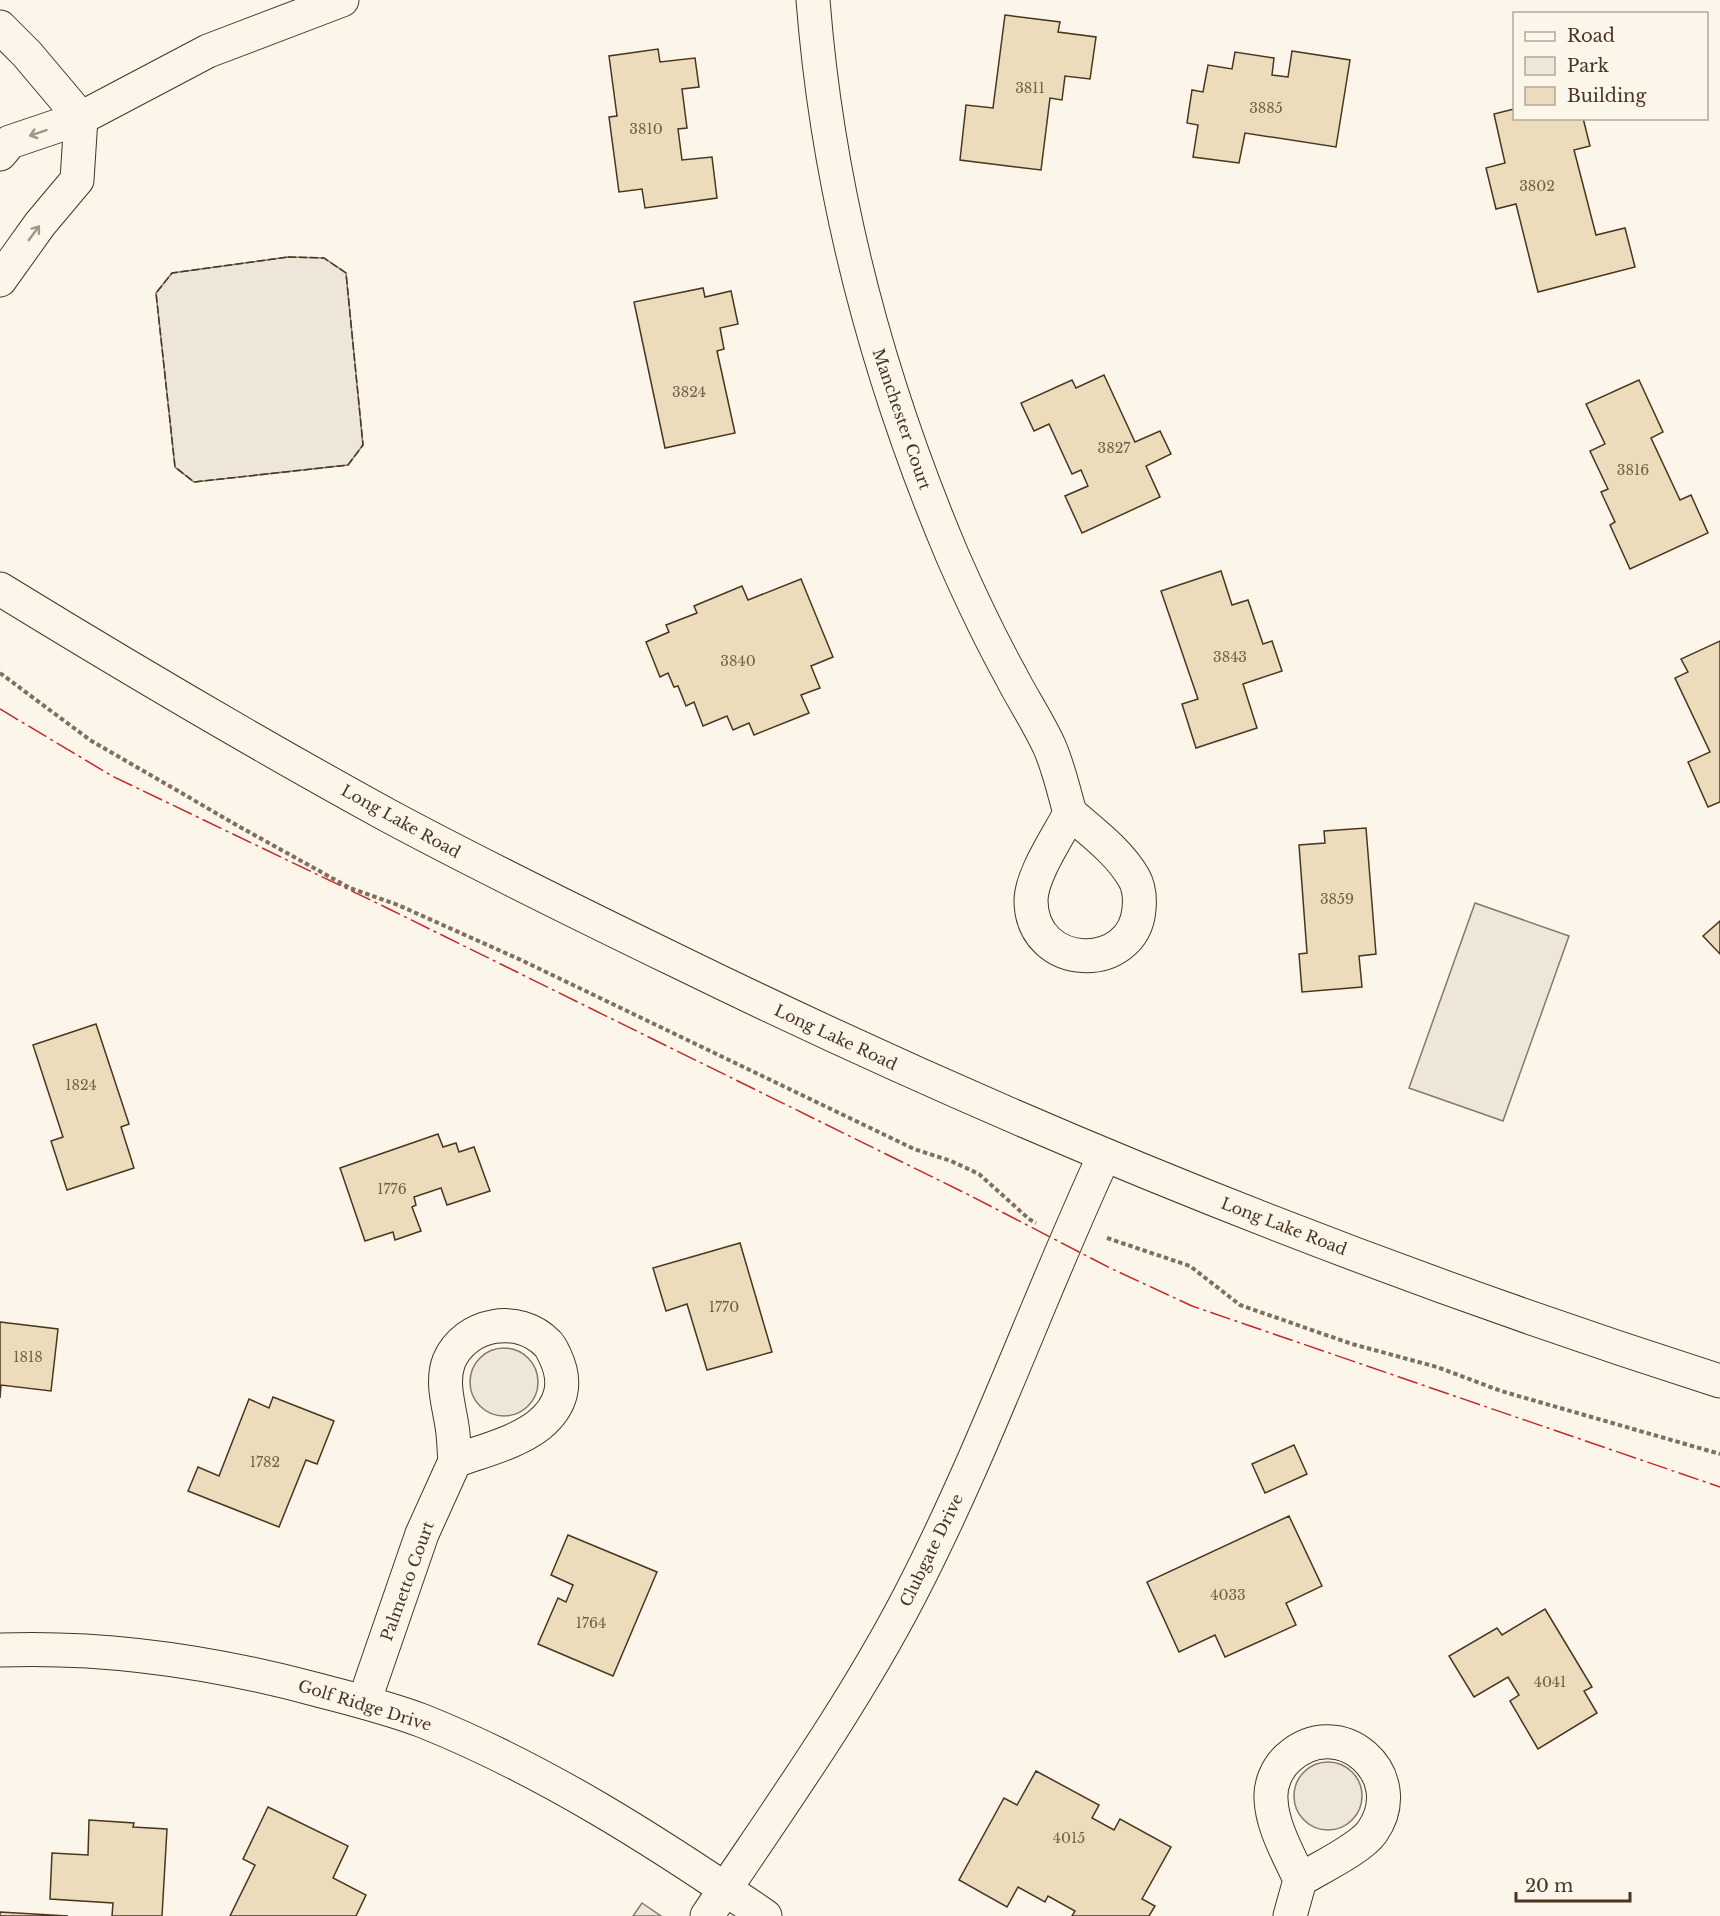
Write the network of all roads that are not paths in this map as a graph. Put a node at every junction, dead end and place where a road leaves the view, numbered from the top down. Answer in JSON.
{"nodes":[{"id":1,"x":342,"y":0,"type":"edge"},
{"id":2,"x":813,"y":0,"type":"edge"},
{"id":3,"x":0,"y":27,"type":"edge"},
{"id":4,"x":81,"y":118,"type":"junction"},
{"id":5,"x":0,"y":154,"type":"edge"},
{"id":6,"x":0,"y":280,"type":"edge"},
{"id":7,"x":0,"y":589,"type":"edge"},
{"id":8,"x":1070,"y":813,"type":"dead end"},
{"id":9,"x":1104,"y":1155,"type":"junction"},
{"id":10,"x":1720,"y":1381,"type":"edge"},
{"id":11,"x":455,"y":1461,"type":"dead end"},
{"id":12,"x":0,"y":1650,"type":"edge"},
{"id":13,"x":364,"y":1702,"type":"junction"},
{"id":14,"x":1300,"y":1880,"type":"dead end"},
{"id":15,"x":725,"y":1888,"type":"junction"},
{"id":16,"x":707,"y":1916,"type":"edge"},
{"id":17,"x":765,"y":1916,"type":"edge"},
{"id":18,"x":1290,"y":1916,"type":"edge"}],
"edges":[{"from":1,"to":4,"type":"street"},
{"from":2,"to":8,"type":"street","name":"Manchester Court"},
{"from":3,"to":4,"type":"street"},
{"from":4,"to":5,"type":"street","one_way":true},
{"from":6,"to":4,"type":"street","one_way":true},
{"from":7,"to":9,"type":"street","name":"Long Lake Road"},
{"from":9,"to":10,"type":"street","name":"Long Lake Road"},
{"from":9,"to":15,"type":"street","name":"Clubgate Drive"},
{"from":11,"to":13,"type":"street","name":"Palmetto Court"},
{"from":12,"to":13,"type":"street","name":"Golf Ridge Drive"},
{"from":13,"to":15,"type":"street","name":"Golf Ridge Drive"},
{"from":14,"to":18,"type":"street"},
{"from":15,"to":16,"type":"street","name":"Clubgate Drive"},
{"from":15,"to":17,"type":"street","name":"Golf Ridge Drive"}]}
